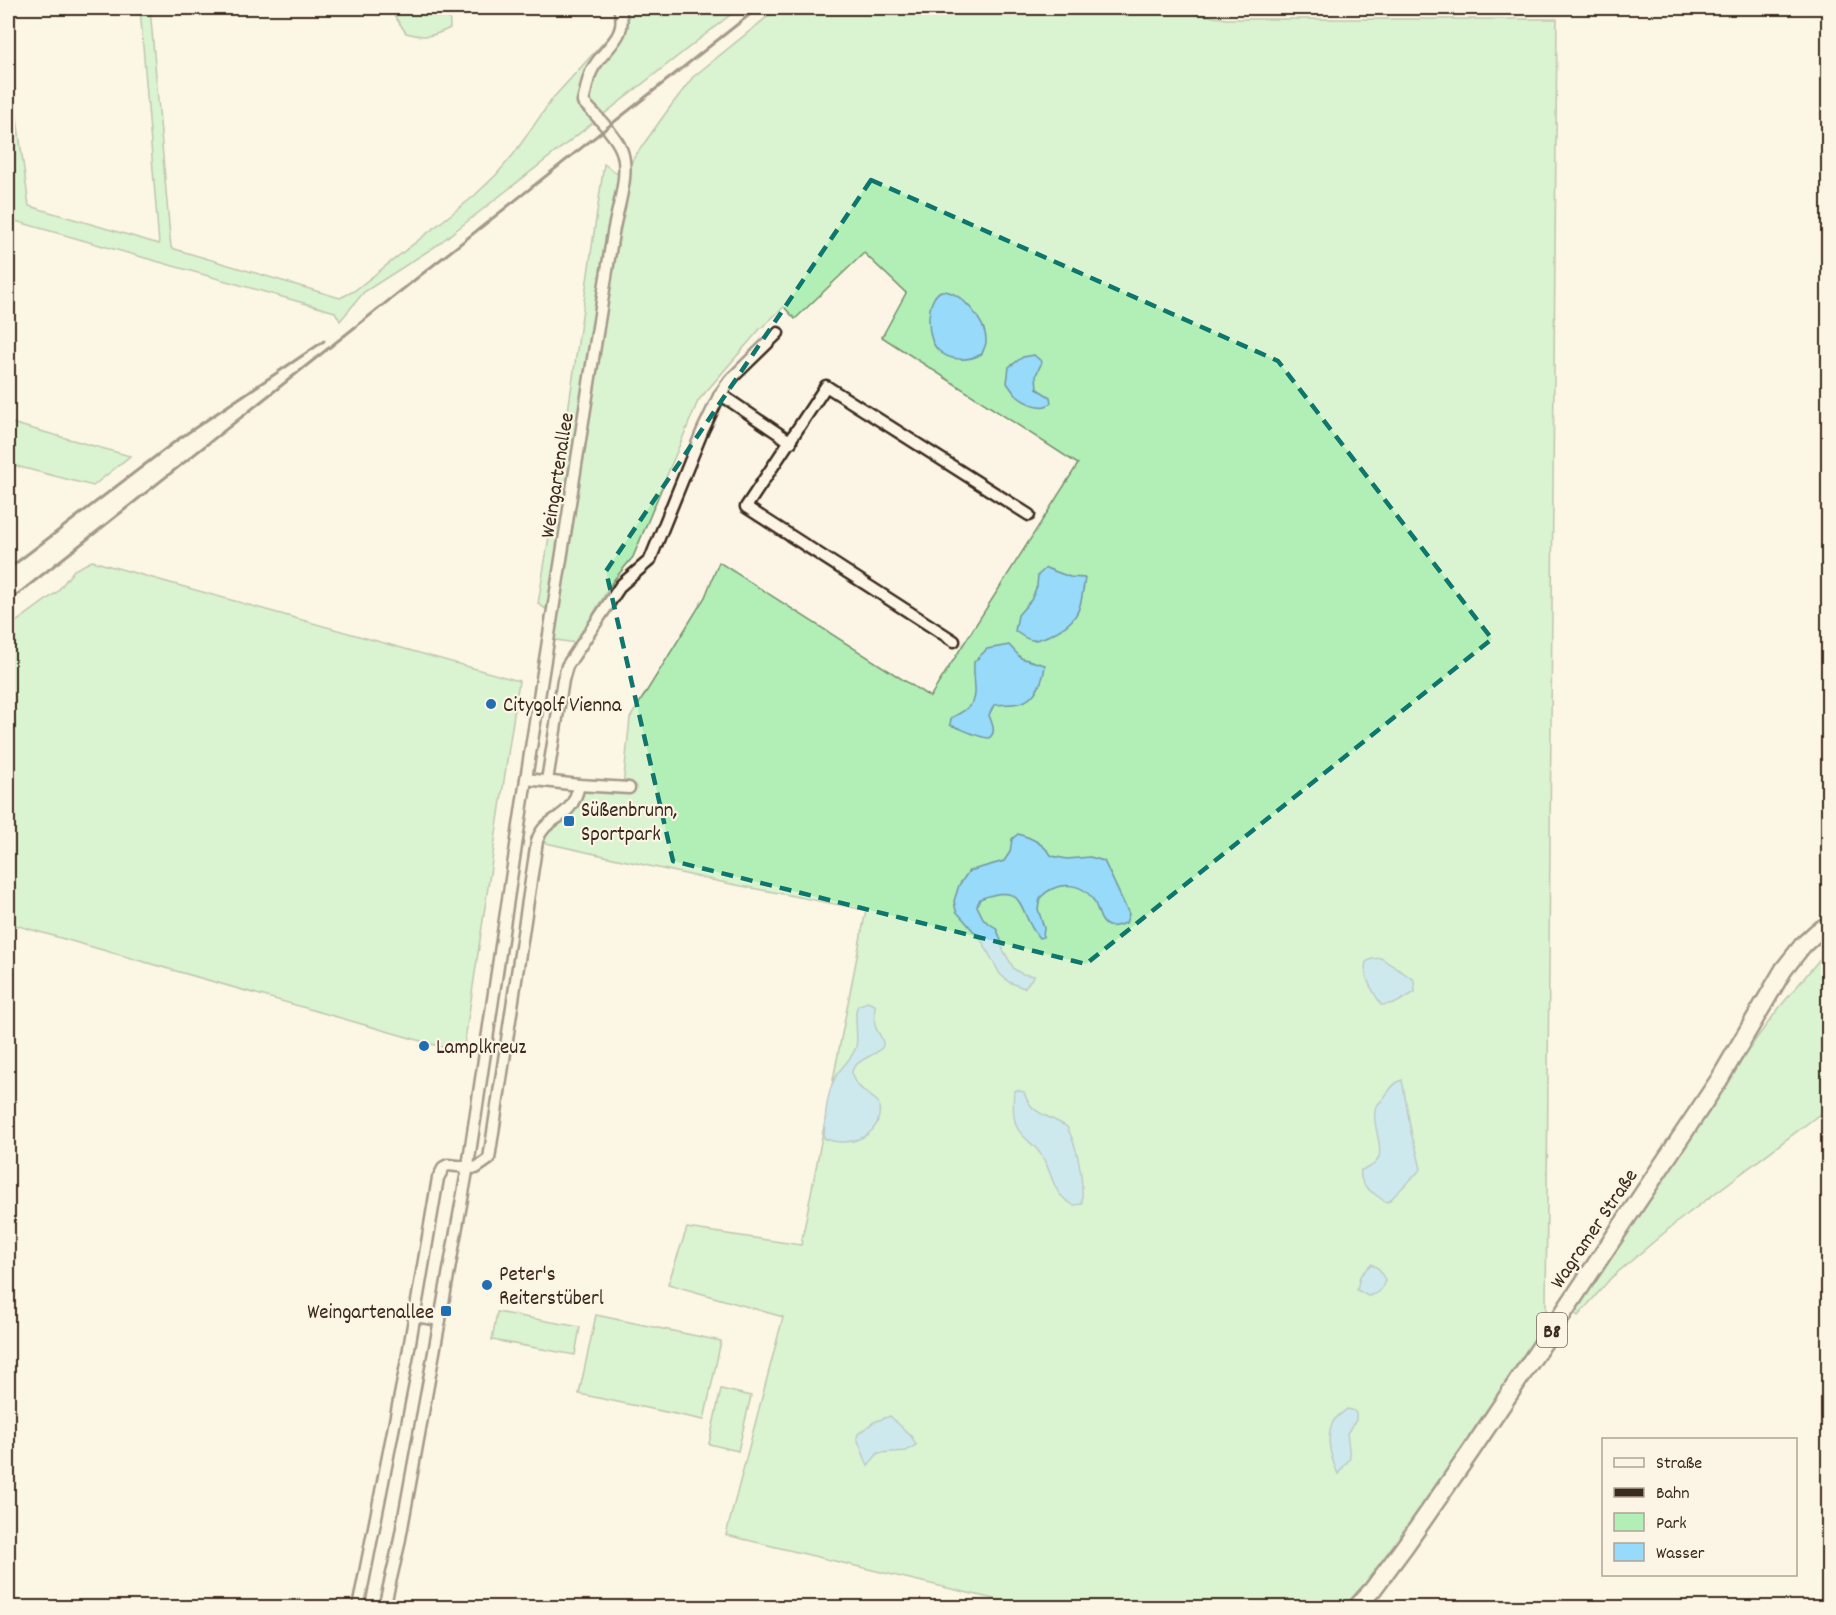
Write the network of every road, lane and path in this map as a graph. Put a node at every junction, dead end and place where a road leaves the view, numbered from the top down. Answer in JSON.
{"nodes":[{"id":1,"x":619,"y":8,"type":"edge"},
{"id":2,"x":778,"y":333,"type":"dead end"},
{"id":3,"x":720,"y":394,"type":"junction"},
{"id":4,"x":791,"y":442,"type":"junction"},
{"id":5,"x":1029,"y":515,"type":"dead end"},
{"id":6,"x":954,"y":641,"type":"dead end"},
{"id":7,"x":526,"y":779,"type":"junction"},
{"id":8,"x":547,"y":781,"type":"junction"},
{"id":9,"x":579,"y":785,"type":"junction"},
{"id":10,"x":629,"y":788,"type":"dead end"},
{"id":11,"x":1828,"y":925,"type":"edge"},
{"id":12,"x":1828,"y":937,"type":"edge"},
{"id":13,"x":1740,"y":1047,"type":"junction"},
{"id":14,"x":481,"y":1073,"type":"junction"},
{"id":15,"x":501,"y":1077,"type":"junction"},
{"id":16,"x":468,"y":1166,"type":"junction"},
{"id":17,"x":415,"y":1316,"type":"junction"},
{"id":18,"x":440,"y":1320,"type":"junction"},
{"id":19,"x":358,"y":1608,"type":"edge"},
{"id":20,"x":384,"y":1608,"type":"edge"},
{"id":21,"x":1356,"y":1608,"type":"edge"}],
"edges":[{"from":1,"to":7,"type":"street","name":"Weingartenallee"},
{"from":2,"to":3,"type":"street"},
{"from":3,"to":4,"type":"street"},
{"from":3,"to":8,"type":"street"},
{"from":4,"to":5,"type":"street"},
{"from":4,"to":6,"type":"street"},
{"from":7,"to":8,"type":"street"},
{"from":7,"to":14,"type":"street","name":"Weingartenallee"},
{"from":8,"to":9,"type":"street"},
{"from":9,"to":10,"type":"street"},
{"from":9,"to":15,"type":"street"},
{"from":11,"to":13,"type":"main road","name":"Wagramer Straße","number":"B8"},
{"from":12,"to":13,"type":"main road","name":"Wagramer Straße","number":"B8"},
{"from":13,"to":21,"type":"main road","name":"Wagramer Straße","number":"B8"},
{"from":14,"to":15,"type":"street"},
{"from":14,"to":16,"type":"street","name":"Weingartenallee"},
{"from":15,"to":16,"type":"street"},
{"from":16,"to":17,"type":"street"},
{"from":16,"to":18,"type":"street","name":"Weingartenallee"},
{"from":17,"to":18,"type":"street"},
{"from":17,"to":19,"type":"street"},
{"from":18,"to":20,"type":"street","name":"Weingartenallee"}]}
